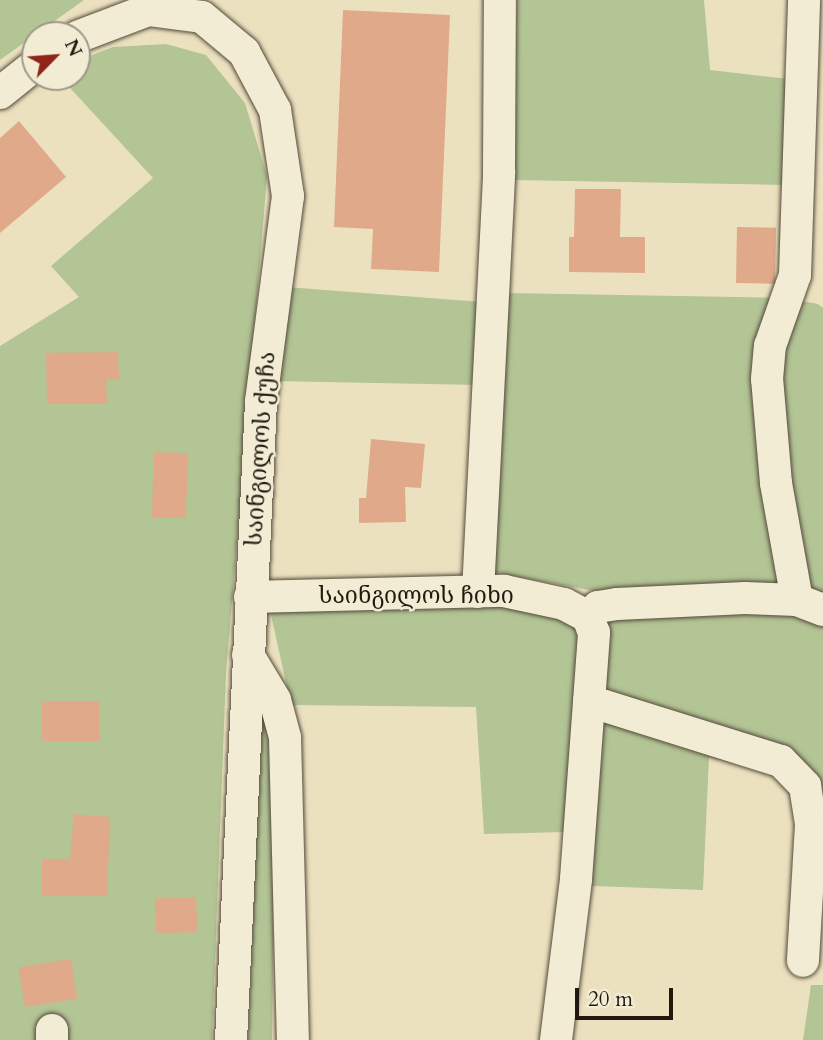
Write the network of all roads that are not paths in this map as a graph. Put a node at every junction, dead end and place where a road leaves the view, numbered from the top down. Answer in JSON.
{"nodes":[{"id":1,"x":500,"y":0,"type":"edge"},
{"id":2,"x":804,"y":0,"type":"edge"},
{"id":3,"x":150,"y":5,"type":"edge"},
{"id":4,"x":91,"y":31,"type":"edge"},
{"id":5,"x":21,"y":76,"type":"edge"},
{"id":6,"x":812,"y":87,"type":"edge"},
{"id":7,"x":0,"y":93,"type":"edge"},
{"id":8,"x":478,"y":592,"type":"junction"},
{"id":9,"x":250,"y":597,"type":"junction"},
{"id":10,"x":810,"y":605,"type":"edge"},
{"id":11,"x":588,"y":617,"type":"junction"},
{"id":12,"x":248,"y":655,"type":"junction"},
{"id":13,"x":589,"y":701,"type":"junction"},
{"id":14,"x":238,"y":864,"type":"junction"},
{"id":15,"x":289,"y":873,"type":"junction"},
{"id":16,"x":803,"y":961,"type":"dead end"},
{"id":17,"x":231,"y":1040,"type":"edge"},
{"id":18,"x":293,"y":1040,"type":"edge"},
{"id":19,"x":556,"y":1040,"type":"edge"}],
"edges":[{"from":1,"to":8,"type":"street"},
{"from":2,"to":6,"type":"street"},
{"from":3,"to":4,"type":"street","name":"საინგილოს ქუჩა"},
{"from":3,"to":9,"type":"street","name":"საინგილოს ქუჩა"},
{"from":5,"to":7,"type":"street"},
{"from":6,"to":10,"type":"street"},
{"from":8,"to":9,"type":"street","name":"საინგილოს ჩიხი"},
{"from":8,"to":11,"type":"street","name":"საინგილოს ჩიხი"},
{"from":9,"to":12,"type":"street","name":"საინგილოს ქუჩა"},
{"from":10,"to":11,"type":"street"},
{"from":11,"to":13,"type":"street"},
{"from":12,"to":14,"type":"street","name":"საინგილოს ქუჩა"},
{"from":12,"to":15,"type":"street"},
{"from":13,"to":16,"type":"street"},
{"from":13,"to":19,"type":"street"},
{"from":14,"to":15,"type":"street"},
{"from":14,"to":17,"type":"street","name":"საინგილოს ქუჩა"},
{"from":15,"to":18,"type":"street"}]}
